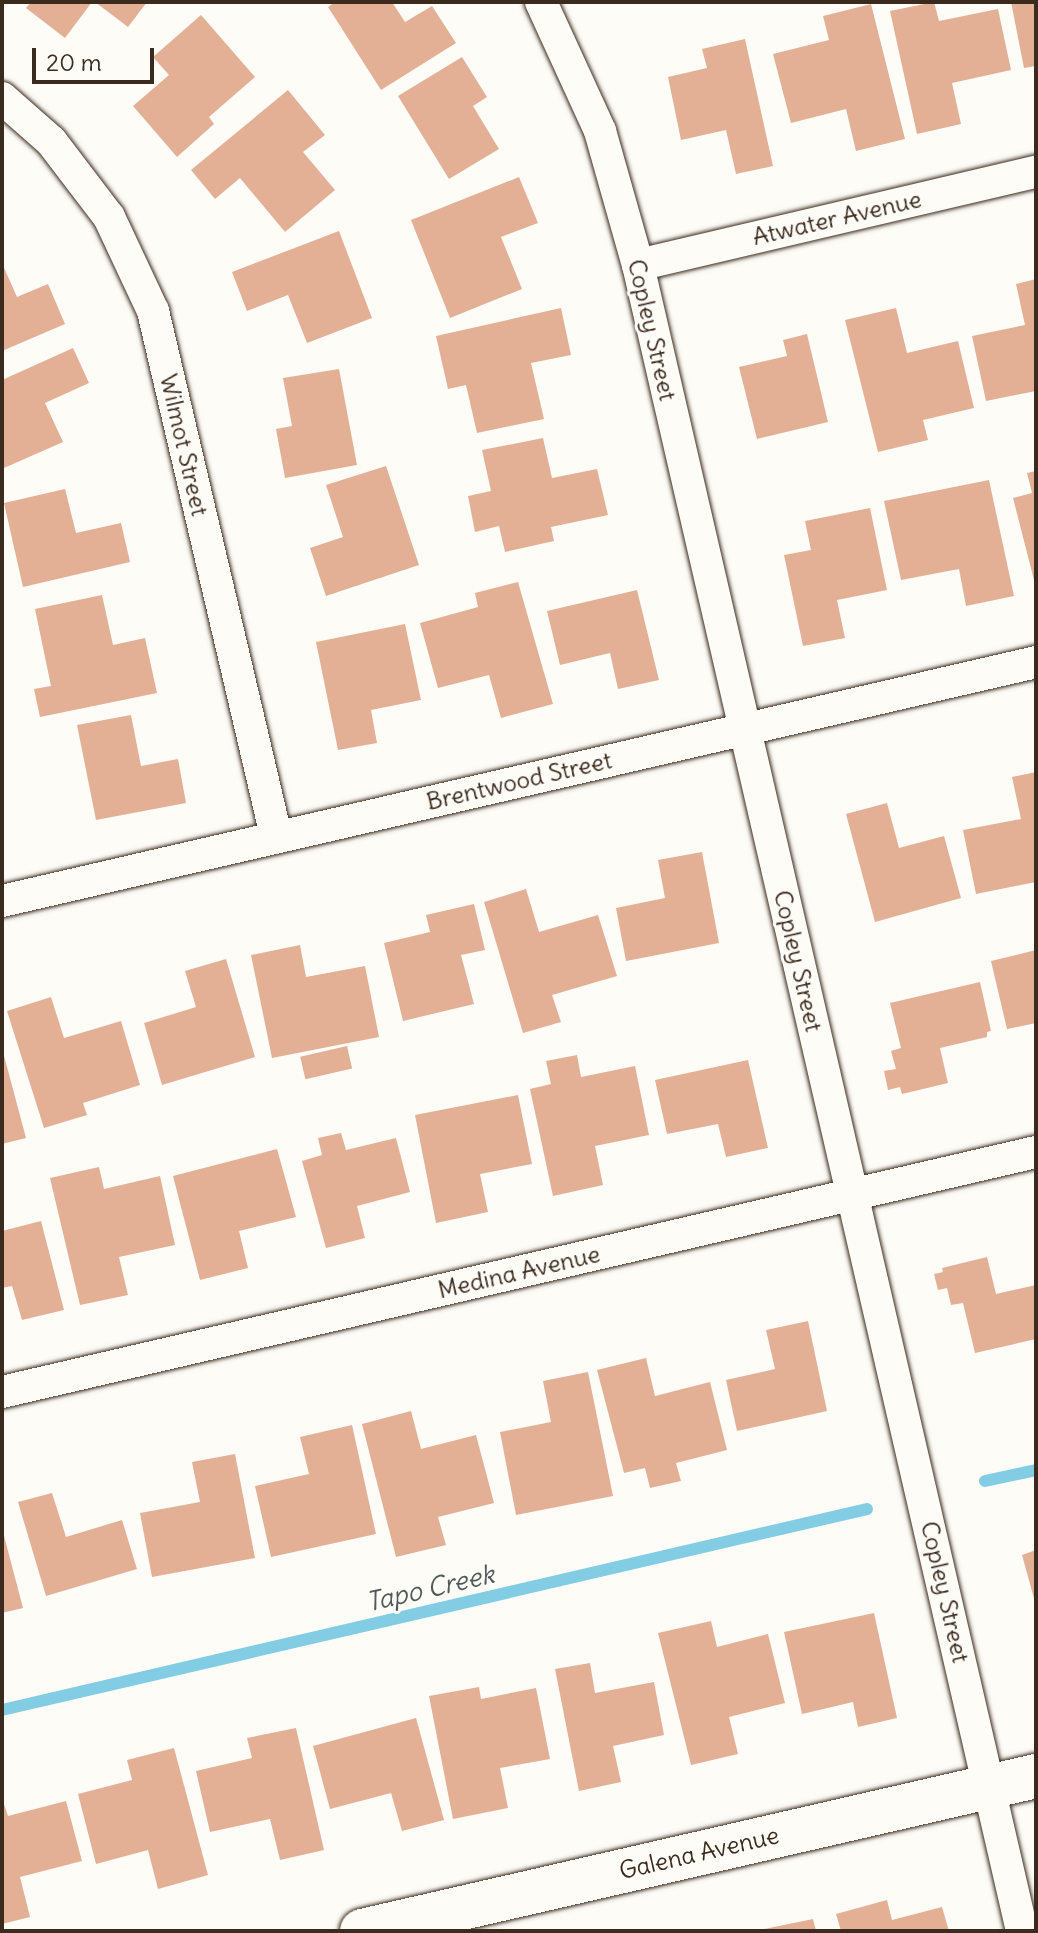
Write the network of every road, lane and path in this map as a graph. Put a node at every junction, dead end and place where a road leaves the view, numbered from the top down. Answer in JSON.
{"nodes":[{"id":1,"x":541,"y":2,"type":"edge"},
{"id":2,"x":2,"y":98,"type":"edge"},
{"id":3,"x":1036,"y":172,"type":"edge"},
{"id":4,"x":638,"y":265,"type":"junction"},
{"id":5,"x":1036,"y":662,"type":"edge"},
{"id":6,"x":745,"y":730,"type":"junction"},
{"id":7,"x":276,"y":836,"type":"junction"},
{"id":8,"x":2,"y":901,"type":"edge"},
{"id":9,"x":1036,"y":1152,"type":"edge"},
{"id":10,"x":852,"y":1195,"type":"junction"},
{"id":11,"x":2,"y":1392,"type":"edge"},
{"id":12,"x":1036,"y":1776,"type":"edge"},
{"id":13,"x":991,"y":1786,"type":"junction"},
{"id":14,"x":362,"y":1931,"type":"edge"},
{"id":15,"x":1022,"y":1931,"type":"edge"}],
"edges":[{"from":1,"to":4,"type":"street","name":"Copley Street"},
{"from":2,"to":7,"type":"street","name":"Wilmot Street"},
{"from":3,"to":4,"type":"street","name":"Atwater Avenue"},
{"from":4,"to":6,"type":"street","name":"Copley Street"},
{"from":5,"to":6,"type":"street","name":"Brentwood Street"},
{"from":6,"to":7,"type":"street","name":"Brentwood Street"},
{"from":6,"to":10,"type":"street","name":"Copley Street"},
{"from":7,"to":8,"type":"street","name":"Brentwood Street"},
{"from":9,"to":10,"type":"street","name":"Medina Avenue"},
{"from":10,"to":11,"type":"street","name":"Medina Avenue"},
{"from":10,"to":13,"type":"street","name":"Copley Street"},
{"from":12,"to":13,"type":"street","name":"Galena Avenue"},
{"from":13,"to":14,"type":"street","name":"Galena Avenue"},
{"from":13,"to":15,"type":"street","name":"Copley Street"}]}
